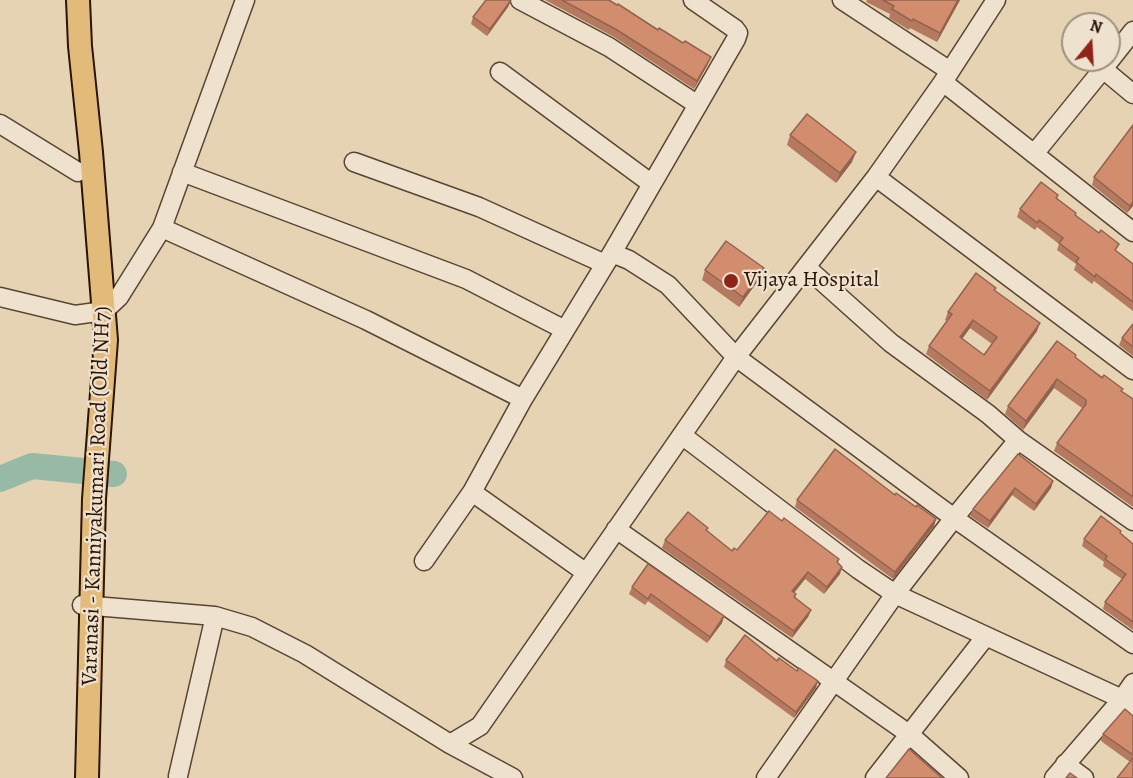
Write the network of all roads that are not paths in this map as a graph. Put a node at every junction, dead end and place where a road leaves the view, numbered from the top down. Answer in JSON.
{"nodes":[{"id":1,"x":66,"y":0,"type":"edge"},
{"id":2,"x":78,"y":0,"type":"edge"},
{"id":3,"x":245,"y":0,"type":"edge"},
{"id":4,"x":520,"y":0,"type":"edge"},
{"id":5,"x":693,"y":0,"type":"edge"},
{"id":6,"x":842,"y":0,"type":"edge"},
{"id":7,"x":996,"y":0,"type":"edge"},
{"id":8,"x":1133,"y":31,"type":"edge"},
{"id":9,"x":1121,"y":46,"type":"edge"},
{"id":10,"x":500,"y":72,"type":"dead end"},
{"id":11,"x":1100,"y":72,"type":"edge"},
{"id":12,"x":1106,"y":72,"type":"edge"},
{"id":13,"x":947,"y":76,"type":"junction"},
{"id":14,"x":1133,"y":94,"type":"edge"},
{"id":15,"x":698,"y":105,"type":"junction"},
{"id":16,"x":0,"y":123,"type":"edge"},
{"id":17,"x":1034,"y":153,"type":"junction"},
{"id":18,"x":354,"y":162,"type":"dead end"},
{"id":19,"x":182,"y":171,"type":"junction"},
{"id":20,"x":78,"y":172,"type":"junction"},
{"id":21,"x":876,"y":177,"type":"junction"},
{"id":22,"x":652,"y":184,"type":"junction"},
{"id":23,"x":162,"y":228,"type":"junction"},
{"id":24,"x":1133,"y":232,"type":"edge"},
{"id":25,"x":608,"y":258,"type":"junction"},
{"id":26,"x":806,"y":267,"type":"junction"},
{"id":27,"x":0,"y":297,"type":"edge"},
{"id":28,"x":97,"y":313,"type":"junction"},
{"id":29,"x":565,"y":330,"type":"junction"},
{"id":30,"x":736,"y":357,"type":"junction"},
{"id":31,"x":1133,"y":370,"type":"edge"},
{"id":32,"x":523,"y":399,"type":"junction"},
{"id":33,"x":682,"y":436,"type":"junction"},
{"id":34,"x":1018,"y":440,"type":"junction"},
{"id":35,"x":472,"y":492,"type":"junction"},
{"id":36,"x":954,"y":518,"type":"junction"},
{"id":37,"x":1133,"y":521,"type":"edge"},
{"id":38,"x":616,"y":529,"type":"junction"},
{"id":39,"x":424,"y":561,"type":"dead end"},
{"id":40,"x":585,"y":572,"type":"junction"},
{"id":41,"x":895,"y":594,"type":"junction"},
{"id":42,"x":87,"y":605,"type":"junction"},
{"id":43,"x":215,"y":616,"type":"junction"},
{"id":44,"x":986,"y":636,"type":"junction"},
{"id":45,"x":1133,"y":644,"type":"edge"},
{"id":46,"x":834,"y":682,"type":"junction"},
{"id":47,"x":1133,"y":683,"type":"edge"},
{"id":48,"x":1127,"y":703,"type":"edge"},
{"id":49,"x":909,"y":734,"type":"junction"},
{"id":50,"x":450,"y":744,"type":"junction"},
{"id":51,"x":1060,"y":771,"type":"edge"},
{"id":52,"x":178,"y":776,"type":"dead end"},
{"id":53,"x":505,"y":776,"type":"edge"},
{"id":54,"x":76,"y":778,"type":"edge"},
{"id":55,"x":87,"y":778,"type":"edge"},
{"id":56,"x":765,"y":778,"type":"edge"},
{"id":57,"x":875,"y":778,"type":"edge"},
{"id":58,"x":959,"y":778,"type":"edge"},
{"id":59,"x":1084,"y":778,"type":"edge"}],
"edges":[{"from":1,"to":20,"type":"main road","name":"Varanasi - Kanniyakumari Road (Old NH7)"},
{"from":2,"to":28,"type":"main road","name":"Varanasi - Kanniyakumari Road (Old NH7)"},
{"from":3,"to":19,"type":"street"},
{"from":4,"to":15,"type":"street"},
{"from":5,"to":15,"type":"street"},
{"from":6,"to":13,"type":"street"},
{"from":7,"to":13,"type":"street"},
{"from":8,"to":9,"type":"street"},
{"from":10,"to":22,"type":"street"},
{"from":11,"to":17,"type":"street"},
{"from":12,"to":14,"type":"street"},
{"from":13,"to":17,"type":"street"},
{"from":13,"to":21,"type":"street"},
{"from":15,"to":22,"type":"street"},
{"from":16,"to":20,"type":"street"},
{"from":17,"to":24,"type":"street"},
{"from":18,"to":25,"type":"street"},
{"from":19,"to":23,"type":"street"},
{"from":19,"to":29,"type":"street"},
{"from":20,"to":28,"type":"main road","name":"Varanasi - Kanniyakumari Road (Old NH7)"},
{"from":21,"to":26,"type":"street"},
{"from":21,"to":31,"type":"street"},
{"from":22,"to":25,"type":"street"},
{"from":23,"to":28,"type":"street"},
{"from":23,"to":32,"type":"street"},
{"from":25,"to":29,"type":"street"},
{"from":25,"to":30,"type":"street"},
{"from":26,"to":30,"type":"street"},
{"from":26,"to":34,"type":"street"},
{"from":27,"to":28,"type":"street"},
{"from":28,"to":42,"type":"main road","name":"Varanasi - Kanniyakumari Road (Old NH7)"},
{"from":29,"to":32,"type":"street"},
{"from":30,"to":33,"type":"street"},
{"from":30,"to":36,"type":"street"},
{"from":32,"to":35,"type":"street"},
{"from":33,"to":38,"type":"street"},
{"from":33,"to":41,"type":"street"},
{"from":34,"to":36,"type":"street"},
{"from":34,"to":37,"type":"street"},
{"from":35,"to":39,"type":"street"},
{"from":35,"to":40,"type":"street"},
{"from":36,"to":41,"type":"street"},
{"from":36,"to":45,"type":"street"},
{"from":38,"to":40,"type":"street"},
{"from":38,"to":46,"type":"street"},
{"from":40,"to":50,"type":"street"},
{"from":41,"to":44,"type":"street"},
{"from":41,"to":46,"type":"street"},
{"from":42,"to":43,"type":"street"},
{"from":42,"to":54,"type":"main road","name":"Varanasi - Kanniyakumari Road (Old NH7)"},
{"from":42,"to":55,"type":"main road","name":"Varanasi - Kanniyakumari Road (Old NH7)"},
{"from":43,"to":50,"type":"street"},
{"from":43,"to":52,"type":"street"},
{"from":44,"to":48,"type":"street"},
{"from":44,"to":49,"type":"street"},
{"from":46,"to":49,"type":"street"},
{"from":46,"to":56,"type":"street"},
{"from":47,"to":48,"type":"street"},
{"from":48,"to":51,"type":"street"},
{"from":49,"to":57,"type":"street"},
{"from":49,"to":58,"type":"street"},
{"from":50,"to":53,"type":"street"},
{"from":51,"to":59,"type":"street"}]}
